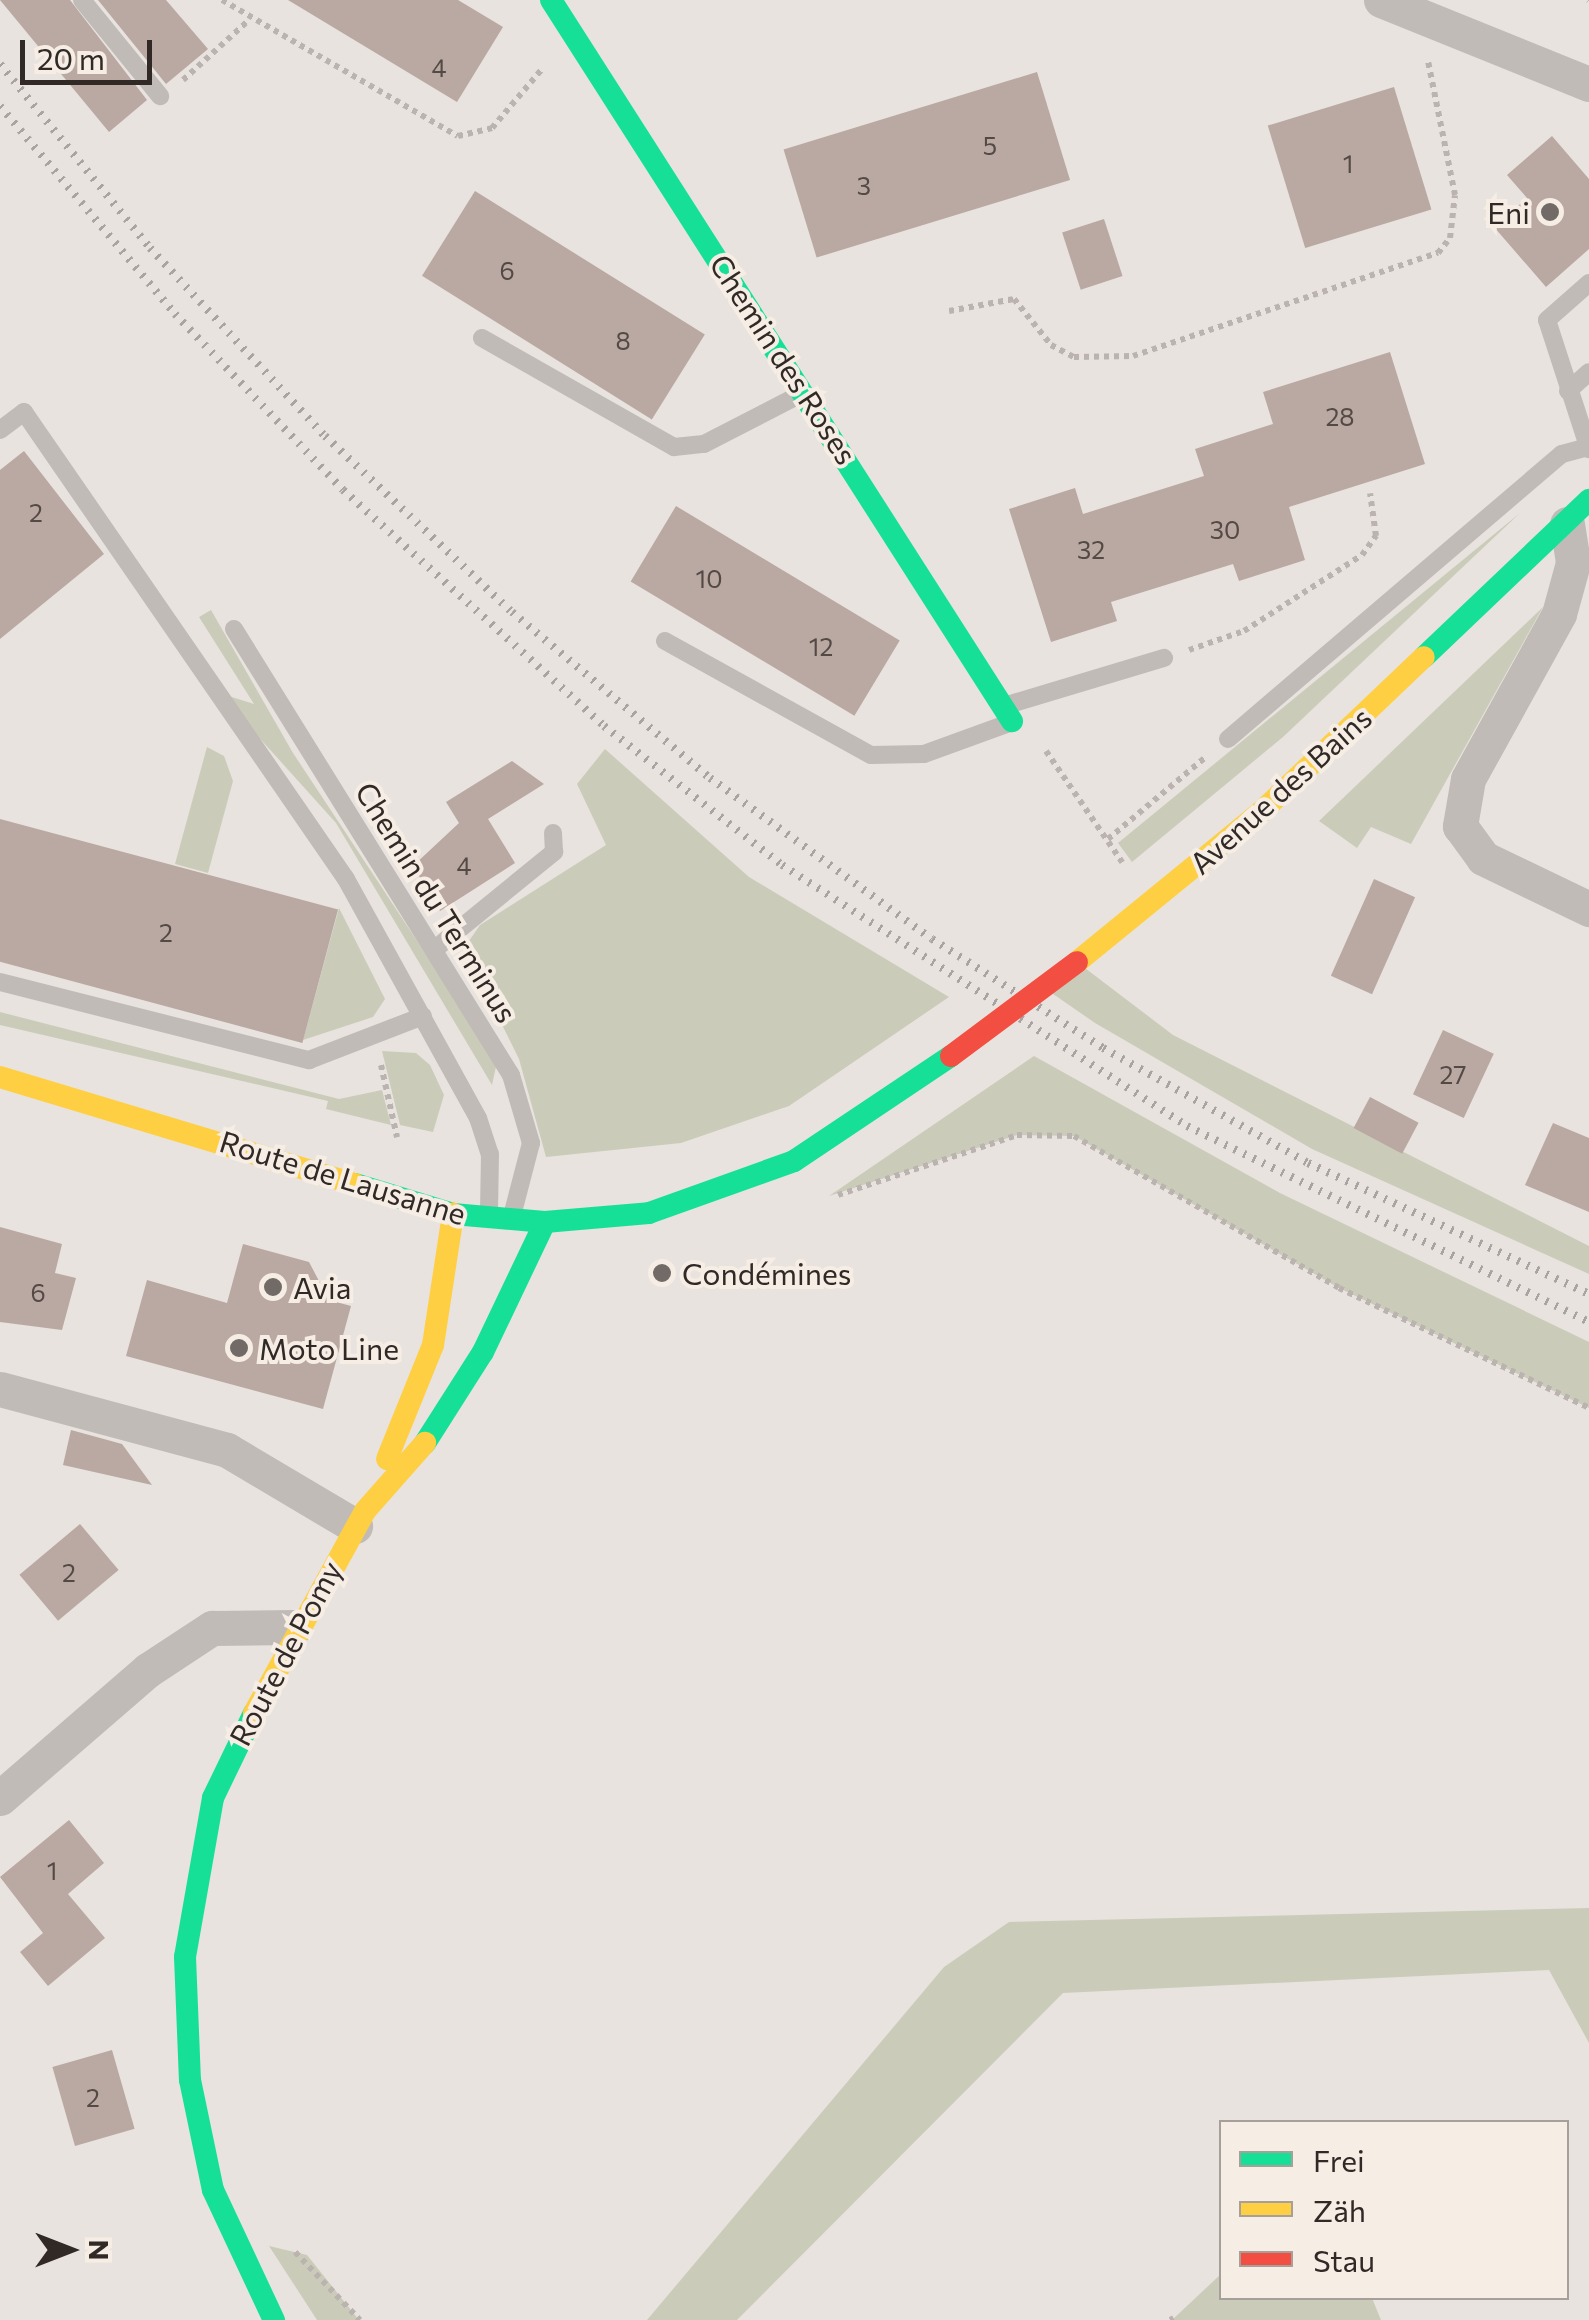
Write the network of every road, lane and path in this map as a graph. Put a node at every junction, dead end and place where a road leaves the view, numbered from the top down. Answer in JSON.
{"nodes":[{"id":1,"x":82,"y":0,"type":"edge"},
{"id":2,"x":222,"y":0,"type":"edge"},
{"id":3,"x":551,"y":0,"type":"edge"},
{"id":4,"x":1380,"y":0,"type":"edge"},
{"id":5,"x":249,"y":20,"type":"junction"},
{"id":6,"x":575,"y":36,"type":"junction"},
{"id":7,"x":1426,"y":50,"type":"dead end"},
{"id":8,"x":1589,"y":84,"type":"edge"},
{"id":9,"x":160,"y":96,"type":"joint"},
{"id":10,"x":1589,"y":284,"type":"edge"},
{"id":11,"x":950,"y":312,"type":"dead end"},
{"id":12,"x":482,"y":338,"type":"dead end"},
{"id":13,"x":1589,"y":372,"type":"edge"},
{"id":14,"x":1568,"y":391,"type":"junction"},
{"id":15,"x":804,"y":392,"type":"junction"},
{"id":16,"x":0,"y":430,"type":"edge"},
{"id":17,"x":1586,"y":449,"type":"edge"},
{"id":18,"x":1370,"y":492,"type":"dead end"},
{"id":19,"x":1578,"y":512,"type":"edge"},
{"id":20,"x":234,"y":629,"type":"dead end"},
{"id":21,"x":665,"y":641,"type":"dead end"},
{"id":22,"x":1164,"y":658,"type":"joint"},
{"id":23,"x":1009,"y":713,"type":"junction"},
{"id":24,"x":1228,"y":738,"type":"joint"},
{"id":25,"x":553,"y":833,"type":"dead end"},
{"id":26,"x":1589,"y":910,"type":"edge"},
{"id":27,"x":435,"y":949,"type":"junction"},
{"id":28,"x":0,"y":982,"type":"edge"},
{"id":29,"x":423,"y":1016,"type":"junction"},
{"id":30,"x":951,"y":1056,"type":"joint"},
{"id":31,"x":383,"y":1076,"type":"dead end"},
{"id":32,"x":0,"y":1077,"type":"edge"},
{"id":33,"x":397,"y":1137,"type":"dead end"},
{"id":34,"x":825,"y":1198,"type":"dead end"},
{"id":35,"x":452,"y":1214,"type":"junction"},
{"id":36,"x":499,"y":1221,"type":"junction"},
{"id":37,"x":545,"y":1222,"type":"junction"},
{"id":38,"x":0,"y":1389,"type":"edge"},
{"id":39,"x":1589,"y":1408,"type":"edge"},
{"id":40,"x":360,"y":1519,"type":"junction"},
{"id":41,"x":294,"y":1627,"type":"junction"},
{"id":42,"x":0,"y":1798,"type":"edge"},
{"id":43,"x":274,"y":2320,"type":"edge"}],
"edges":[{"from":1,"to":9,"type":"lane"},
{"from":2,"to":5,"type":"path"},
{"from":3,"to":6,"type":"main road","name":"Chemin des Roses"},
{"from":4,"to":8,"type":"street"},
{"from":5,"to":6,"type":"path"},
{"from":5,"to":9,"type":"path"},
{"from":6,"to":15,"type":"main road","name":"Chemin des Roses"},
{"from":7,"to":11,"type":"path"},
{"from":10,"to":14,"type":"lane"},
{"from":12,"to":15,"type":"lane"},
{"from":13,"to":14,"type":"lane"},
{"from":14,"to":17,"type":"lane"},
{"from":15,"to":23,"type":"main road","name":"Chemin des Roses"},
{"from":16,"to":29,"type":"lane"},
{"from":17,"to":24,"type":"lane"},
{"from":18,"to":22,"type":"path"},
{"from":19,"to":26,"type":"street"},
{"from":19,"to":30,"type":"main road","name":"Avenue des Bains","bridge":true},
{"from":20,"to":27,"type":"lane","name":"Chemin du Terminus"},
{"from":21,"to":23,"type":"lane"},
{"from":22,"to":23,"type":"lane"},
{"from":23,"to":24,"type":"path"},
{"from":25,"to":27,"type":"lane"},
{"from":27,"to":36,"type":"lane","name":"Chemin du Terminus"},
{"from":28,"to":29,"type":"lane"},
{"from":29,"to":36,"type":"lane"},
{"from":30,"to":37,"type":"main road","name":"Route de Lausanne"},
{"from":31,"to":33,"type":"path"},
{"from":32,"to":35,"type":"main road","name":"Route de Lausanne"},
{"from":34,"to":39,"type":"path"},
{"from":35,"to":36,"type":"main road","name":"Route de Lausanne"},
{"from":35,"to":40,"type":"main road","name":"Route de Pomy"},
{"from":36,"to":37,"type":"main road","name":"Route de Lausanne"},
{"from":37,"to":40,"type":"main road","name":"Route de Pomy"},
{"from":38,"to":40,"type":"street"},
{"from":40,"to":41,"type":"main road","name":"Route de Pomy"},
{"from":41,"to":42,"type":"street"},
{"from":41,"to":43,"type":"main road","name":"Route de Pomy"}]}
